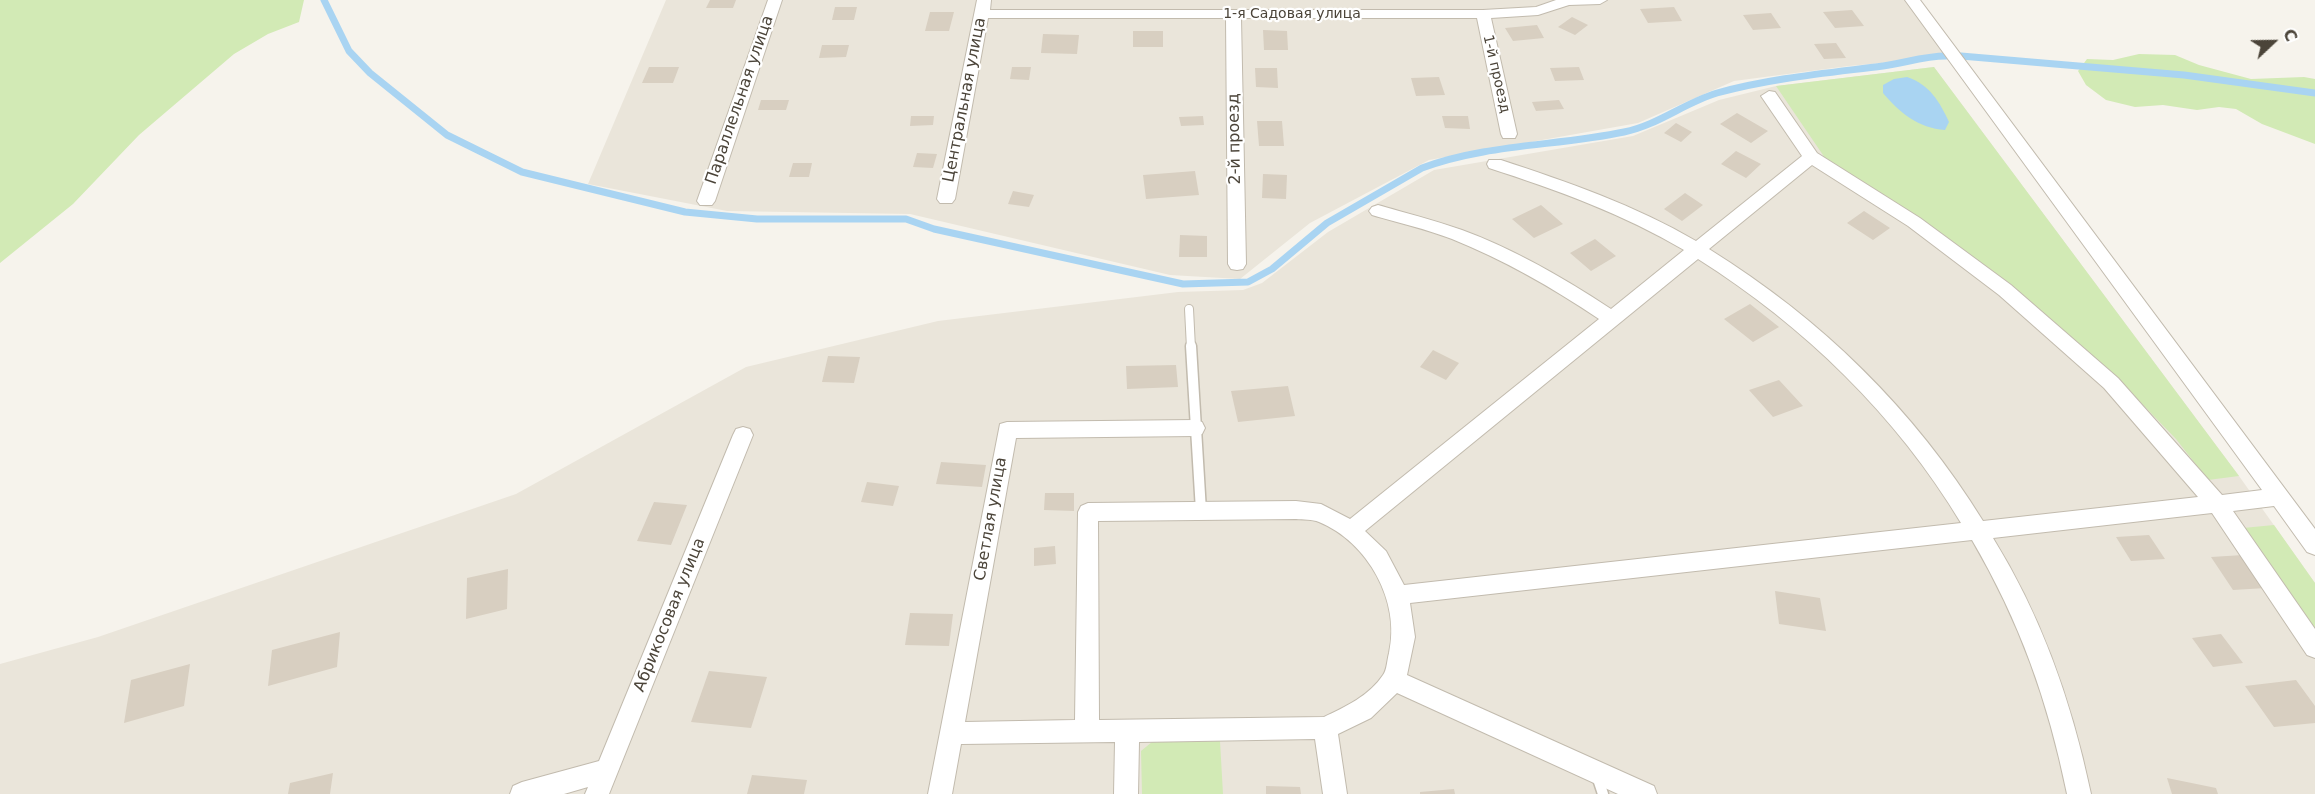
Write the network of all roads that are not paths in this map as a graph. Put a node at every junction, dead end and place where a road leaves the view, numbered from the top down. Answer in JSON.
{"nodes":[{"id":1,"x":775,"y":0,"type":"edge"},
{"id":2,"x":1600,"y":0,"type":"edge"},
{"id":3,"x":1912,"y":0,"type":"edge"},
{"id":4,"x":983,"y":7,"type":"edge"},
{"id":5,"x":1483,"y":14,"type":"junction"},
{"id":6,"x":1233,"y":15,"type":"junction"},
{"id":7,"x":1769,"y":96,"type":"dead end"},
{"id":8,"x":1509,"y":134,"type":"dead end"},
{"id":9,"x":1811,"y":157,"type":"junction"},
{"id":10,"x":1495,"y":164,"type":"dead end"},
{"id":11,"x":946,"y":200,"type":"dead end"},
{"id":12,"x":706,"y":201,"type":"dead end"},
{"id":13,"x":1378,"y":211,"type":"dead end"},
{"id":14,"x":1698,"y":250,"type":"junction"},
{"id":15,"x":1237,"y":264,"type":"dead end"},
{"id":16,"x":1190,"y":309,"type":"dead end"},
{"id":17,"x":1612,"y":318,"type":"junction"},
{"id":18,"x":1195,"y":428,"type":"junction"},
{"id":19,"x":743,"y":435,"type":"dead end"},
{"id":20,"x":2279,"y":497,"type":"junction"},
{"id":21,"x":2217,"y":504,"type":"junction"},
{"id":22,"x":1201,"y":511,"type":"junction"},
{"id":23,"x":1351,"y":530,"type":"junction"},
{"id":24,"x":1978,"y":531,"type":"junction"},
{"id":25,"x":2315,"y":546,"type":"edge"},
{"id":26,"x":1398,"y":595,"type":"junction"},
{"id":27,"x":2315,"y":648,"type":"edge"},
{"id":28,"x":1394,"y":680,"type":"junction"},
{"id":29,"x":1325,"y":728,"type":"junction"},
{"id":30,"x":1127,"y":731,"type":"junction"},
{"id":31,"x":1087,"y":732,"type":"junction"},
{"id":32,"x":952,"y":733,"type":"junction"},
{"id":33,"x":607,"y":770,"type":"junction"},
{"id":34,"x":1596,"y":771,"type":"junction"},
{"id":35,"x":522,"y":794,"type":"edge"},
{"id":36,"x":597,"y":794,"type":"edge"},
{"id":37,"x":940,"y":794,"type":"edge"},
{"id":38,"x":1126,"y":794,"type":"edge"},
{"id":39,"x":1335,"y":794,"type":"edge"},
{"id":40,"x":1602,"y":794,"type":"edge"},
{"id":41,"x":1645,"y":794,"type":"edge"},
{"id":42,"x":2079,"y":794,"type":"edge"}],
"edges":[{"from":1,"to":12,"type":"street","name":"Параллельная улица"},
{"from":2,"to":5,"type":"street","name":"1-я Садовая улица"},
{"from":3,"to":20,"type":"street"},
{"from":4,"to":6,"type":"street","name":"1-я Садовая улица"},
{"from":4,"to":11,"type":"street","name":"Центральная улица"},
{"from":5,"to":6,"type":"street","name":"1-я Садовая улица"},
{"from":5,"to":8,"type":"street","name":"1-й проезд"},
{"from":6,"to":15,"type":"street","name":"2-й проезд"},
{"from":7,"to":9,"type":"street"},
{"from":9,"to":14,"type":"street"},
{"from":9,"to":21,"type":"street"},
{"from":10,"to":14,"type":"street"},
{"from":13,"to":17,"type":"street"},
{"from":14,"to":17,"type":"street"},
{"from":14,"to":24,"type":"street"},
{"from":16,"to":18,"type":"lane"},
{"from":17,"to":23,"type":"street"},
{"from":18,"to":22,"type":"lane"},
{"from":18,"to":32,"type":"street","name":"Светлая улица"},
{"from":19,"to":33,"type":"street","name":"Абрикосовая улица"},
{"from":20,"to":21,"type":"street"},
{"from":20,"to":25,"type":"street"},
{"from":21,"to":24,"type":"street"},
{"from":21,"to":27,"type":"street"},
{"from":22,"to":23,"type":"street"},
{"from":22,"to":31,"type":"street"},
{"from":23,"to":26,"type":"street"},
{"from":24,"to":26,"type":"street"},
{"from":24,"to":42,"type":"street"},
{"from":26,"to":28,"type":"street"},
{"from":28,"to":29,"type":"street"},
{"from":28,"to":34,"type":"street"},
{"from":29,"to":30,"type":"street"},
{"from":29,"to":39,"type":"street"},
{"from":30,"to":31,"type":"street"},
{"from":30,"to":38,"type":"street"},
{"from":31,"to":32,"type":"street"},
{"from":32,"to":37,"type":"street","name":"Светлая улица"},
{"from":33,"to":35,"type":"street"},
{"from":33,"to":36,"type":"street","name":"Абрикосовая улица"},
{"from":34,"to":40,"type":"lane"},
{"from":34,"to":41,"type":"street"}]}
